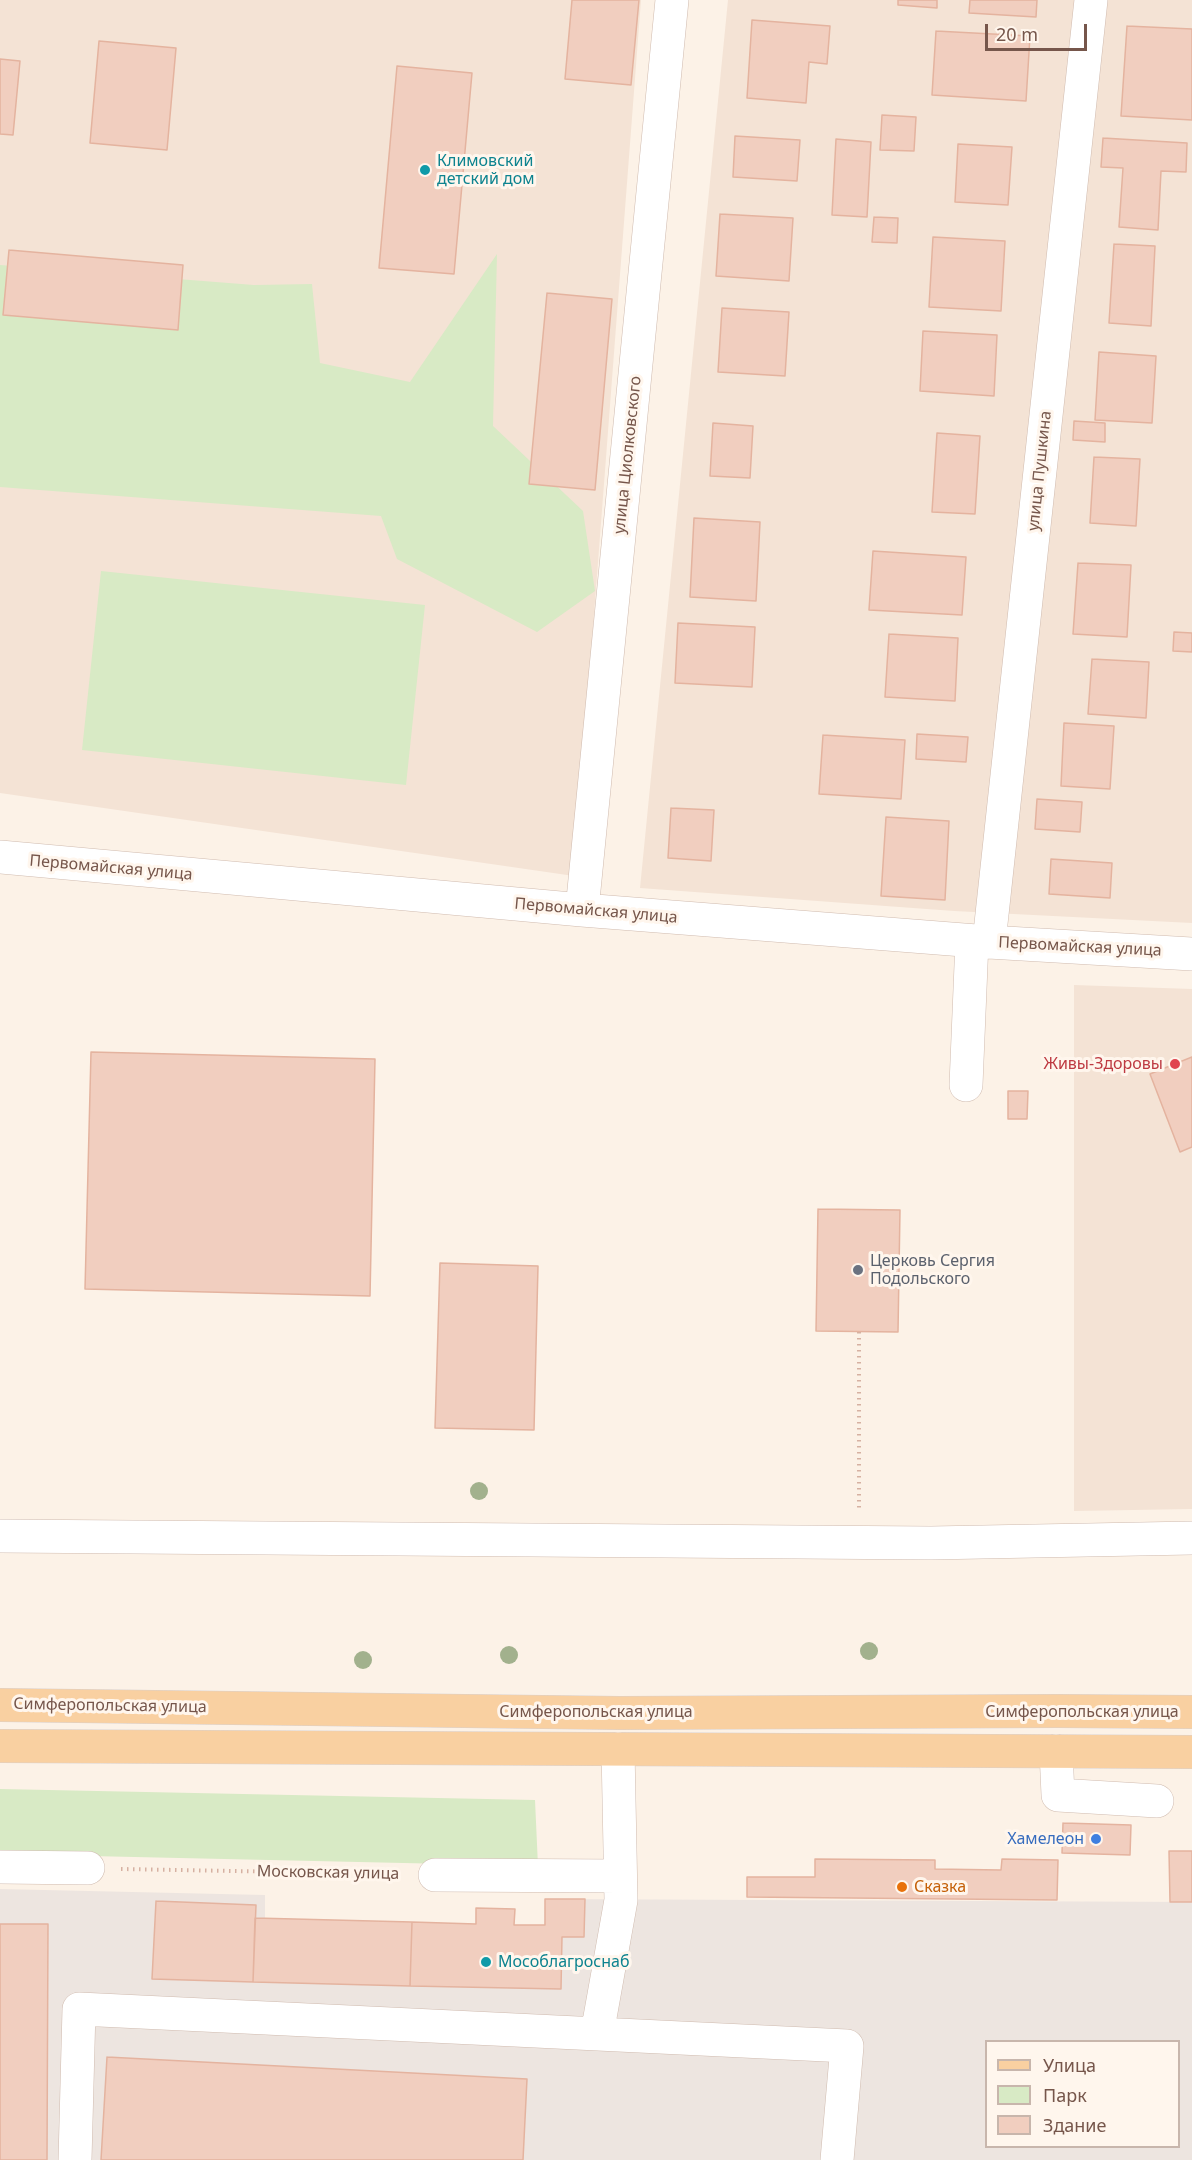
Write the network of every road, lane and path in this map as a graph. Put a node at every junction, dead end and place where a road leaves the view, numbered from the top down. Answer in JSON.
{"nodes":[{"id":1,"x":672,"y":0,"type":"edge"},
{"id":2,"x":1091,"y":0,"type":"edge"},
{"id":3,"x":0,"y":857,"type":"edge"},
{"id":4,"x":582,"y":910,"type":"junction"},
{"id":5,"x":981,"y":941,"type":"junction"},
{"id":6,"x":1188,"y":961,"type":"edge"},
{"id":7,"x":966,"y":1085,"type":"dead end"},
{"id":8,"x":859,"y":1332,"type":"dead end"},
{"id":9,"x":0,"y":1536,"type":"edge"},
{"id":10,"x":1192,"y":1538,"type":"edge"},
{"id":11,"x":860,"y":1542,"type":"junction"},
{"id":12,"x":0,"y":1705,"type":"edge"},
{"id":13,"x":1192,"y":1712,"type":"edge"},
{"id":14,"x":0,"y":1746,"type":"edge"},
{"id":15,"x":618,"y":1749,"type":"junction"},
{"id":16,"x":1056,"y":1751,"type":"junction"},
{"id":17,"x":1192,"y":1752,"type":"edge"},
{"id":18,"x":1157,"y":1801,"type":"dead end"},
{"id":19,"x":0,"y":1867,"type":"edge"},
{"id":20,"x":88,"y":1868,"type":"joint"},
{"id":21,"x":435,"y":1875,"type":"joint"},
{"id":22,"x":619,"y":1876,"type":"junction"},
{"id":23,"x":597,"y":2034,"type":"junction"},
{"id":24,"x":75,"y":2160,"type":"edge"},
{"id":25,"x":837,"y":2160,"type":"edge"}],
"edges":[{"from":1,"to":4,"type":"street","name":"улица Циолковского"},
{"from":2,"to":5,"type":"street","name":"улица Пушкина"},
{"from":3,"to":4,"type":"street","name":"Первомайская улица"},
{"from":4,"to":5,"type":"street","name":"Первомайская улица"},
{"from":5,"to":6,"type":"street","name":"Первомайская улица"},
{"from":5,"to":7,"type":"street","name":"улица Пушкина"},
{"from":8,"to":11,"type":"path"},
{"from":9,"to":11,"type":"street"},
{"from":10,"to":11,"type":"street"},
{"from":12,"to":13,"type":"main road","name":"Симферопольская улица"},
{"from":14,"to":15,"type":"main road"},
{"from":15,"to":16,"type":"main road"},
{"from":15,"to":22,"type":"street"},
{"from":16,"to":17,"type":"main road"},
{"from":16,"to":18,"type":"street"},
{"from":19,"to":20,"type":"street"},
{"from":20,"to":21,"type":"path","name":"Московская улица"},
{"from":21,"to":22,"type":"street"},
{"from":22,"to":23,"type":"street"},
{"from":23,"to":24,"type":"street"},
{"from":23,"to":25,"type":"street"}]}
